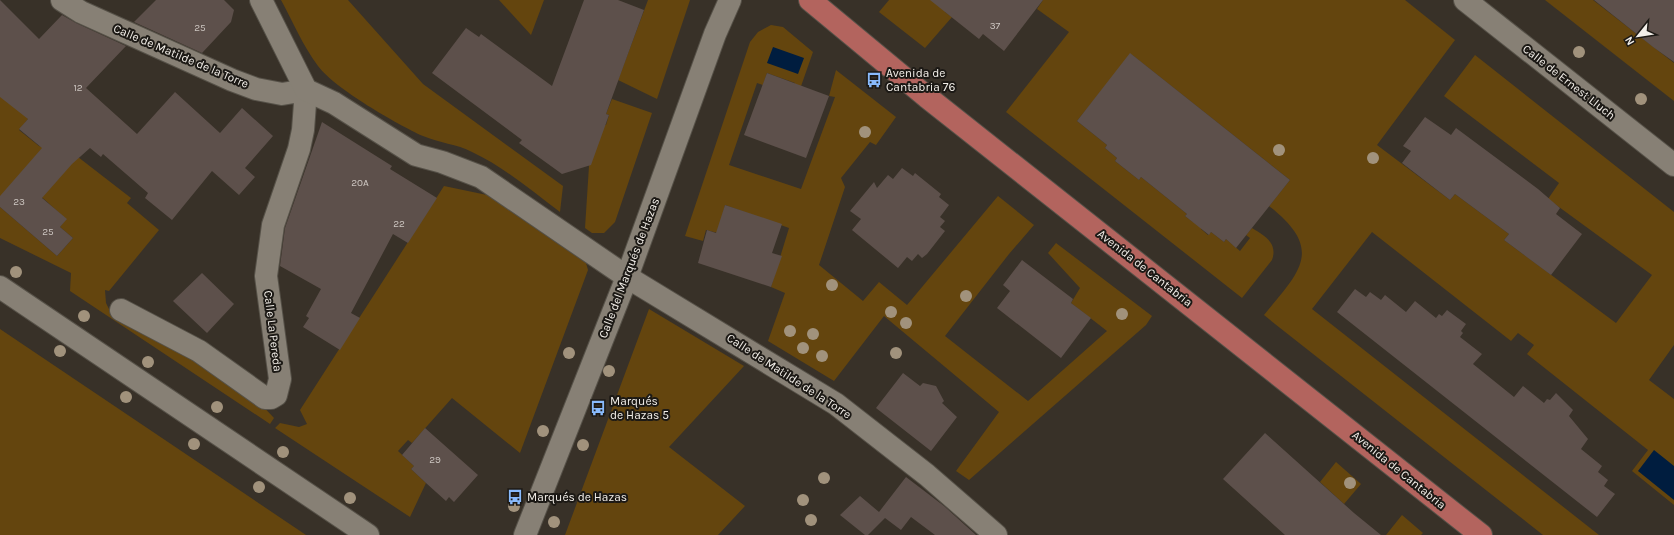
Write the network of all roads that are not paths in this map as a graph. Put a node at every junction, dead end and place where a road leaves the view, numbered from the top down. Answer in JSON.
{"nodes":[{"id":1,"x":62,"y":0,"type":"edge"},
{"id":2,"x":261,"y":0,"type":"edge"},
{"id":3,"x":730,"y":0,"type":"edge"},
{"id":4,"x":810,"y":0,"type":"edge"},
{"id":5,"x":1465,"y":0,"type":"edge"},
{"id":6,"x":306,"y":90,"type":"junction"},
{"id":7,"x":1674,"y":165,"type":"edge"},
{"id":8,"x":627,"y":277,"type":"junction"},
{"id":9,"x":0,"y":287,"type":"edge"},
{"id":10,"x":121,"y":310,"type":"dead end"},
{"id":11,"x":368,"y":535,"type":"edge"},
{"id":12,"x":525,"y":535,"type":"edge"},
{"id":13,"x":996,"y":535,"type":"edge"},
{"id":14,"x":1481,"y":535,"type":"edge"}],
"edges":[{"from":1,"to":6,"type":"street","name":"Calle de Matilde de la Torre"},
{"from":2,"to":6,"type":"street"},
{"from":3,"to":8,"type":"street","name":"Calle del Marqués de Hazas"},
{"from":4,"to":14,"type":"main road","name":"Avenida de Cantabria"},
{"from":5,"to":7,"type":"street","name":"Calle de Ernest Lluch"},
{"from":6,"to":8,"type":"street","name":"Calle de Matilde de la Torre"},
{"from":6,"to":10,"type":"street","name":"Calle La Pereda"},
{"from":8,"to":12,"type":"street","name":"Calle del Marqués de Hazas"},
{"from":8,"to":13,"type":"street","name":"Calle de Matilde de la Torre"},
{"from":9,"to":11,"type":"street"}]}
